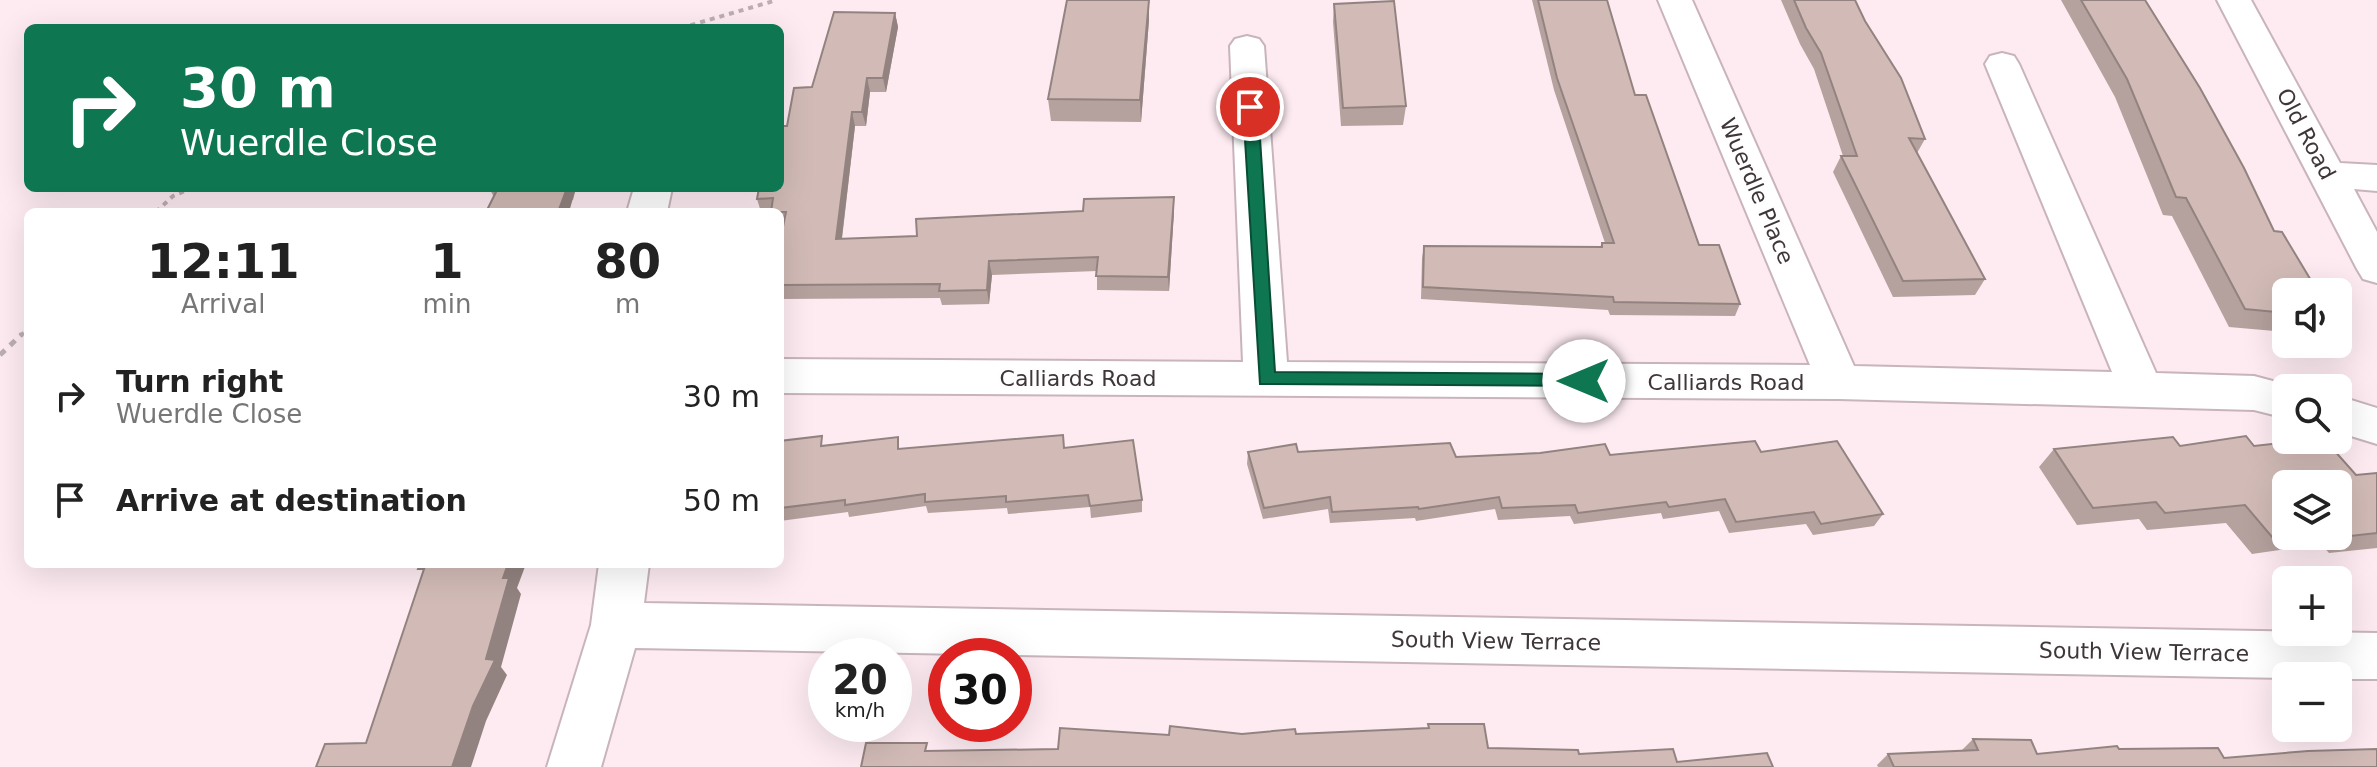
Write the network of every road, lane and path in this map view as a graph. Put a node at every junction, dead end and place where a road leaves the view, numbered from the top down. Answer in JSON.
{"nodes":[{"id":1,"x":777,"y":0,"type":"edge"},
{"id":2,"x":1675,"y":0,"type":"edge"},
{"id":3,"x":2234,"y":0,"type":"edge"},
{"id":4,"x":695,"y":24,"type":"edge"},
{"id":5,"x":1247,"y":46,"type":"dead end"},
{"id":6,"x":2002,"y":64,"type":"dead end"},
{"id":7,"x":2327,"y":175,"type":"junction"},
{"id":8,"x":2377,"y":178,"type":"edge"},
{"id":9,"x":182,"y":192,"type":"edge"},
{"id":10,"x":160,"y":208,"type":"edge"},
{"id":11,"x":2377,"y":269,"type":"edge"},
{"id":12,"x":24,"y":333,"type":"edge"},
{"id":13,"x":0,"y":355,"type":"edge"},
{"id":14,"x":784,"y":376,"type":"edge"},
{"id":15,"x":1266,"y":379,"type":"junction"},
{"id":16,"x":1839,"y":382,"type":"junction"},
{"id":17,"x":2141,"y":389,"type":"junction"},
{"id":18,"x":2272,"y":398,"type":"edge"},
{"id":19,"x":2352,"y":418,"type":"edge"},
{"id":20,"x":2377,"y":426,"type":"edge"},
{"id":21,"x":623,"y":568,"type":"edge"},
{"id":22,"x":616,"y":625,"type":"junction"},
{"id":23,"x":2377,"y":656,"type":"edge"},
{"id":24,"x":574,"y":767,"type":"edge"}],
"edges":[{"from":1,"to":4,"type":"path"},
{"from":2,"to":16,"type":"street","name":"Wuerdle Place"},
{"from":3,"to":7,"type":"street","name":"Old Road"},
{"from":5,"to":15,"type":"street"},
{"from":6,"to":17,"type":"street"},
{"from":7,"to":8,"type":"street"},
{"from":7,"to":11,"type":"street","name":"Old Road"},
{"from":9,"to":10,"type":"path"},
{"from":12,"to":13,"type":"path"},
{"from":14,"to":15,"type":"street","name":"Calliards Road"},
{"from":15,"to":16,"type":"street","name":"Calliards Road"},
{"from":16,"to":17,"type":"street","name":"Calliards Road"},
{"from":17,"to":18,"type":"street","name":"Calliards Road"},
{"from":19,"to":20,"type":"street"},
{"from":21,"to":22,"type":"street"},
{"from":22,"to":23,"type":"street","name":"South View Terrace"},
{"from":22,"to":24,"type":"street"}]}
